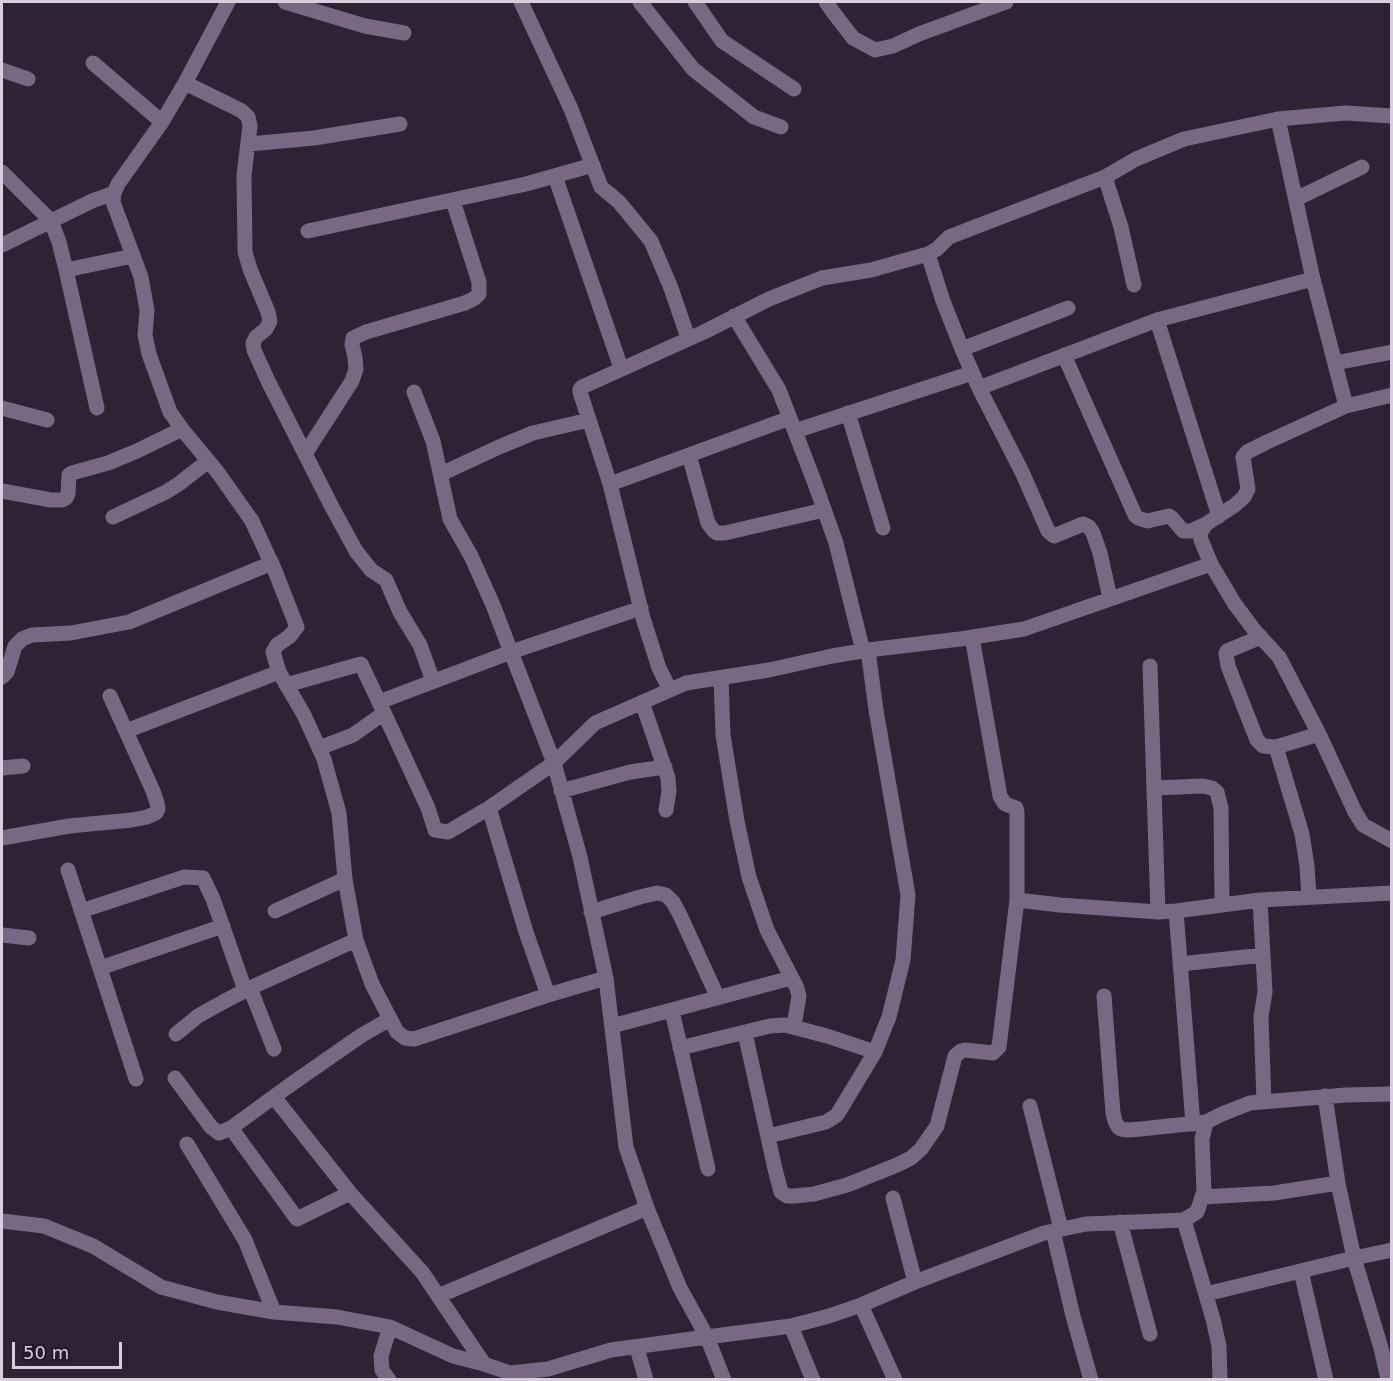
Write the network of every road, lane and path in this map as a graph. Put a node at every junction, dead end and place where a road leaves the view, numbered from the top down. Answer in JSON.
{"nodes":[{"id":1,"x":228,"y":2,"type":"edge"},
{"id":2,"x":285,"y":2,"type":"edge"},
{"id":3,"x":521,"y":2,"type":"edge"},
{"id":4,"x":640,"y":2,"type":"edge"},
{"id":5,"x":695,"y":2,"type":"edge"},
{"id":6,"x":826,"y":2,"type":"edge"},
{"id":7,"x":1006,"y":2,"type":"edge"},
{"id":8,"x":405,"y":33,"type":"dead end"},
{"id":9,"x":93,"y":63,"type":"dead end"},
{"id":10,"x":2,"y":70,"type":"edge"},
{"id":11,"x":28,"y":79,"type":"dead end"},
{"id":12,"x":185,"y":83,"type":"junction"},
{"id":13,"x":794,"y":89,"type":"dead end"},
{"id":14,"x":1392,"y":116,"type":"edge"},
{"id":15,"x":1278,"y":119,"type":"junction"},
{"id":16,"x":162,"y":122,"type":"junction"},
{"id":17,"x":400,"y":124,"type":"dead end"},
{"id":18,"x":781,"y":127,"type":"dead end"},
{"id":19,"x":249,"y":144,"type":"junction"},
{"id":20,"x":593,"y":165,"type":"junction"},
{"id":21,"x":1362,"y":167,"type":"dead end"},
{"id":22,"x":2,"y":172,"type":"edge"},
{"id":23,"x":555,"y":176,"type":"junction"},
{"id":24,"x":1105,"y":177,"type":"junction"},
{"id":25,"x":114,"y":193,"type":"junction"},
{"id":26,"x":1296,"y":199,"type":"junction"},
{"id":27,"x":453,"y":201,"type":"junction"},
{"id":28,"x":51,"y":221,"type":"junction"},
{"id":29,"x":308,"y":231,"type":"dead end"},
{"id":30,"x":2,"y":245,"type":"edge"},
{"id":31,"x":928,"y":254,"type":"junction"},
{"id":32,"x":133,"y":256,"type":"junction"},
{"id":33,"x":66,"y":270,"type":"junction"},
{"id":34,"x":1313,"y":279,"type":"junction"},
{"id":35,"x":1134,"y":285,"type":"dead end"},
{"id":36,"x":1068,"y":308,"type":"dead end"},
{"id":37,"x":734,"y":316,"type":"junction"},
{"id":38,"x":1157,"y":320,"type":"junction"},
{"id":39,"x":688,"y":338,"type":"junction"},
{"id":40,"x":962,"y":349,"type":"junction"},
{"id":41,"x":1392,"y":351,"type":"edge"},
{"id":42,"x":1064,"y":355,"type":"junction"},
{"id":43,"x":1335,"y":363,"type":"junction"},
{"id":44,"x":621,"y":368,"type":"junction"},
{"id":45,"x":972,"y":372,"type":"junction"},
{"id":46,"x":979,"y":388,"type":"junction"},
{"id":47,"x":414,"y":392,"type":"dead end"},
{"id":48,"x":1392,"y":395,"type":"edge"},
{"id":49,"x":1346,"y":406,"type":"junction"},
{"id":50,"x":2,"y":408,"type":"edge"},
{"id":51,"x":97,"y":408,"type":"dead end"},
{"id":52,"x":848,"y":413,"type":"junction"},
{"id":53,"x":47,"y":420,"type":"dead end"},
{"id":54,"x":588,"y":420,"type":"junction"},
{"id":55,"x":792,"y":424,"type":"junction"},
{"id":56,"x":182,"y":429,"type":"junction"},
{"id":57,"x":305,"y":454,"type":"junction"},
{"id":58,"x":689,"y":455,"type":"junction"},
{"id":59,"x":208,"y":460,"type":"junction"},
{"id":60,"x":441,"y":474,"type":"junction"},
{"id":61,"x":610,"y":484,"type":"junction"},
{"id":62,"x":2,"y":491,"type":"edge"},
{"id":63,"x":824,"y":510,"type":"junction"},
{"id":64,"x":113,"y":517,"type":"dead end"},
{"id":65,"x":1213,"y":520,"type":"junction"},
{"id":66,"x":883,"y":528,"type":"dead end"},
{"id":67,"x":272,"y":563,"type":"junction"},
{"id":68,"x":1211,"y":564,"type":"junction"},
{"id":69,"x":1110,"y":598,"type":"junction"},
{"id":70,"x":640,"y":608,"type":"junction"},
{"id":71,"x":972,"y":637,"type":"junction"},
{"id":72,"x":1261,"y":637,"type":"junction"},
{"id":73,"x":866,"y":651,"type":"junction"},
{"id":74,"x":511,"y":652,"type":"junction"},
{"id":75,"x":1150,"y":666,"type":"dead end"},
{"id":76,"x":2,"y":677,"type":"edge"},
{"id":77,"x":721,"y":678,"type":"junction"},
{"id":78,"x":282,"y":679,"type":"junction"},
{"id":79,"x":433,"y":681,"type":"junction"},
{"id":80,"x":670,"y":690,"type":"junction"},
{"id":81,"x":110,"y":696,"type":"dead end"},
{"id":82,"x":642,"y":702,"type":"junction"},
{"id":83,"x":381,"y":708,"type":"junction"},
{"id":84,"x":126,"y":731,"type":"junction"},
{"id":85,"x":1319,"y":734,"type":"junction"},
{"id":86,"x":1276,"y":747,"type":"junction"},
{"id":87,"x":319,"y":748,"type":"junction"},
{"id":88,"x":554,"y":763,"type":"junction"},
{"id":89,"x":22,"y":766,"type":"dead end"},
{"id":90,"x":665,"y":767,"type":"junction"},
{"id":91,"x":2,"y":768,"type":"edge"},
{"id":92,"x":1155,"y":788,"type":"junction"},
{"id":93,"x":561,"y":790,"type":"junction"},
{"id":94,"x":489,"y":808,"type":"junction"},
{"id":95,"x":666,"y":810,"type":"dead end"},
{"id":96,"x":2,"y":838,"type":"edge"},
{"id":97,"x":1392,"y":841,"type":"edge"},
{"id":98,"x":68,"y":870,"type":"dead end"},
{"id":99,"x":345,"y":879,"type":"junction"},
{"id":100,"x":1392,"y":893,"type":"edge"},
{"id":101,"x":1309,"y":897,"type":"junction"},
{"id":102,"x":1017,"y":900,"type":"junction"},
{"id":103,"x":1260,"y":900,"type":"junction"},
{"id":104,"x":1222,"y":904,"type":"junction"},
{"id":105,"x":81,"y":911,"type":"junction"},
{"id":106,"x":274,"y":911,"type":"dead end"},
{"id":107,"x":1176,"y":911,"type":"junction"},
{"id":108,"x":591,"y":912,"type":"junction"},
{"id":109,"x":1158,"y":912,"type":"junction"},
{"id":110,"x":223,"y":926,"type":"junction"},
{"id":111,"x":2,"y":935,"type":"edge"},
{"id":112,"x":29,"y":938,"type":"dead end"},
{"id":113,"x":356,"y":940,"type":"junction"},
{"id":114,"x":1263,"y":955,"type":"junction"},
{"id":115,"x":1180,"y":964,"type":"junction"},
{"id":116,"x":100,"y":968,"type":"junction"},
{"id":117,"x":606,"y":978,"type":"junction"},
{"id":118,"x":791,"y":978,"type":"junction"},
{"id":119,"x":247,"y":989,"type":"junction"},
{"id":120,"x":548,"y":995,"type":"junction"},
{"id":121,"x":1104,"y":996,"type":"dead end"},
{"id":122,"x":718,"y":998,"type":"junction"},
{"id":123,"x":672,"y":1011,"type":"junction"},
{"id":124,"x":390,"y":1019,"type":"junction"},
{"id":125,"x":612,"y":1026,"type":"junction"},
{"id":126,"x":794,"y":1026,"type":"junction"},
{"id":127,"x":745,"y":1033,"type":"junction"},
{"id":128,"x":176,"y":1034,"type":"dead end"},
{"id":129,"x":680,"y":1048,"type":"junction"},
{"id":130,"x":274,"y":1049,"type":"dead end"},
{"id":131,"x":875,"y":1052,"type":"junction"},
{"id":132,"x":175,"y":1078,"type":"dead end"},
{"id":133,"x":136,"y":1079,"type":"dead end"},
{"id":134,"x":1392,"y":1094,"type":"edge"},
{"id":135,"x":1325,"y":1096,"type":"junction"},
{"id":136,"x":274,"y":1097,"type":"junction"},
{"id":137,"x":1264,"y":1102,"type":"junction"},
{"id":138,"x":1030,"y":1106,"type":"dead end"},
{"id":139,"x":1200,"y":1123,"type":"junction"},
{"id":140,"x":231,"y":1128,"type":"junction"},
{"id":141,"x":768,"y":1136,"type":"junction"},
{"id":142,"x":187,"y":1144,"type":"dead end"},
{"id":143,"x":708,"y":1169,"type":"dead end"},
{"id":144,"x":1338,"y":1183,"type":"junction"},
{"id":145,"x":350,"y":1193,"type":"junction"},
{"id":146,"x":1202,"y":1197,"type":"junction"},
{"id":147,"x":893,"y":1198,"type":"dead end"},
{"id":148,"x":647,"y":1209,"type":"junction"},
{"id":149,"x":1184,"y":1220,"type":"junction"},
{"id":150,"x":2,"y":1221,"type":"edge"},
{"id":151,"x":1120,"y":1222,"type":"junction"},
{"id":152,"x":1057,"y":1230,"type":"junction"},
{"id":153,"x":1392,"y":1250,"type":"edge"},
{"id":154,"x":1354,"y":1258,"type":"junction"},
{"id":155,"x":1301,"y":1271,"type":"junction"},
{"id":156,"x":915,"y":1282,"type":"junction"},
{"id":157,"x":1206,"y":1293,"type":"junction"},
{"id":158,"x":438,"y":1296,"type":"junction"},
{"id":159,"x":861,"y":1305,"type":"junction"},
{"id":160,"x":274,"y":1311,"type":"junction"},
{"id":161,"x":791,"y":1326,"type":"junction"},
{"id":162,"x":390,"y":1327,"type":"junction"},
{"id":163,"x":1150,"y":1334,"type":"dead end"},
{"id":164,"x":707,"y":1337,"type":"junction"},
{"id":165,"x":637,"y":1348,"type":"junction"},
{"id":166,"x":484,"y":1364,"type":"junction"},
{"id":167,"x":385,"y":1378,"type":"edge"},
{"id":168,"x":1388,"y":1379,"type":"edge"},
{"id":169,"x":645,"y":1380,"type":"edge"},
{"id":170,"x":724,"y":1380,"type":"edge"},
{"id":171,"x":813,"y":1380,"type":"edge"},
{"id":172,"x":895,"y":1380,"type":"edge"},
{"id":173,"x":1091,"y":1380,"type":"edge"},
{"id":174,"x":1220,"y":1380,"type":"edge"},
{"id":175,"x":1326,"y":1380,"type":"edge"}],
"edges":[{"from":1,"to":12,"type":"street"},
{"from":2,"to":8,"type":"street"},
{"from":3,"to":20,"type":"street"},
{"from":4,"to":18,"type":"street"},
{"from":5,"to":13,"type":"street"},
{"from":6,"to":7,"type":"street"},
{"from":9,"to":16,"type":"street"},
{"from":10,"to":11,"type":"street"},
{"from":12,"to":16,"type":"street"},
{"from":12,"to":19,"type":"street"},
{"from":14,"to":15,"type":"street"},
{"from":15,"to":24,"type":"street"},
{"from":15,"to":26,"type":"street"},
{"from":16,"to":25,"type":"street"},
{"from":17,"to":19,"type":"street"},
{"from":19,"to":57,"type":"street"},
{"from":20,"to":23,"type":"street"},
{"from":20,"to":39,"type":"street"},
{"from":21,"to":26,"type":"street"},
{"from":22,"to":28,"type":"street"},
{"from":23,"to":27,"type":"street"},
{"from":23,"to":44,"type":"street"},
{"from":24,"to":31,"type":"street"},
{"from":24,"to":35,"type":"street"},
{"from":25,"to":28,"type":"street"},
{"from":25,"to":32,"type":"street"},
{"from":26,"to":34,"type":"street"},
{"from":27,"to":29,"type":"street"},
{"from":27,"to":57,"type":"street"},
{"from":28,"to":30,"type":"street"},
{"from":28,"to":33,"type":"street"},
{"from":31,"to":37,"type":"street"},
{"from":31,"to":40,"type":"street"},
{"from":32,"to":33,"type":"street"},
{"from":32,"to":56,"type":"street"},
{"from":33,"to":51,"type":"street"},
{"from":34,"to":38,"type":"street"},
{"from":34,"to":43,"type":"street"},
{"from":36,"to":40,"type":"street"},
{"from":37,"to":39,"type":"street"},
{"from":37,"to":55,"type":"street"},
{"from":38,"to":42,"type":"street"},
{"from":38,"to":65,"type":"street"},
{"from":39,"to":44,"type":"street"},
{"from":40,"to":45,"type":"street"},
{"from":41,"to":43,"type":"street"},
{"from":42,"to":46,"type":"street"},
{"from":42,"to":65,"type":"street"},
{"from":43,"to":49,"type":"street"},
{"from":44,"to":54,"type":"street"},
{"from":45,"to":46,"type":"street"},
{"from":45,"to":52,"type":"street"},
{"from":46,"to":69,"type":"street"},
{"from":47,"to":60,"type":"street"},
{"from":48,"to":49,"type":"street"},
{"from":49,"to":65,"type":"street"},
{"from":50,"to":53,"type":"street"},
{"from":52,"to":55,"type":"street"},
{"from":52,"to":66,"type":"street"},
{"from":54,"to":60,"type":"street"},
{"from":54,"to":61,"type":"street"},
{"from":55,"to":58,"type":"street"},
{"from":55,"to":63,"type":"street"},
{"from":56,"to":59,"type":"street"},
{"from":56,"to":62,"type":"street"},
{"from":57,"to":79,"type":"street"},
{"from":58,"to":61,"type":"street"},
{"from":58,"to":63,"type":"street"},
{"from":59,"to":64,"type":"street"},
{"from":59,"to":67,"type":"street"},
{"from":60,"to":74,"type":"street"},
{"from":61,"to":70,"type":"street"},
{"from":63,"to":73,"type":"street"},
{"from":65,"to":68,"type":"street"},
{"from":67,"to":76,"type":"street"},
{"from":67,"to":78,"type":"street"},
{"from":68,"to":69,"type":"street"},
{"from":68,"to":72,"type":"street"},
{"from":69,"to":71,"type":"street"},
{"from":70,"to":74,"type":"street"},
{"from":70,"to":80,"type":"street"},
{"from":71,"to":73,"type":"street"},
{"from":71,"to":102,"type":"street"},
{"from":72,"to":85,"type":"street"},
{"from":72,"to":86,"type":"street"},
{"from":73,"to":77,"type":"street"},
{"from":73,"to":131,"type":"street"},
{"from":74,"to":79,"type":"street"},
{"from":74,"to":88,"type":"street"},
{"from":75,"to":92,"type":"street"},
{"from":77,"to":80,"type":"street"},
{"from":77,"to":118,"type":"street"},
{"from":78,"to":83,"type":"street"},
{"from":78,"to":84,"type":"street"},
{"from":78,"to":87,"type":"street"},
{"from":79,"to":83,"type":"street"},
{"from":80,"to":82,"type":"street"},
{"from":81,"to":84,"type":"street"},
{"from":82,"to":88,"type":"street"},
{"from":82,"to":90,"type":"street"},
{"from":83,"to":87,"type":"street"},
{"from":83,"to":94,"type":"street"},
{"from":84,"to":96,"type":"street"},
{"from":85,"to":86,"type":"street"},
{"from":85,"to":97,"type":"street"},
{"from":86,"to":101,"type":"street"},
{"from":87,"to":99,"type":"street"},
{"from":88,"to":93,"type":"street"},
{"from":88,"to":94,"type":"street"},
{"from":89,"to":91,"type":"street"},
{"from":90,"to":93,"type":"street"},
{"from":90,"to":95,"type":"street"},
{"from":92,"to":104,"type":"street"},
{"from":92,"to":109,"type":"street"},
{"from":93,"to":108,"type":"street"},
{"from":94,"to":120,"type":"street"},
{"from":98,"to":105,"type":"street"},
{"from":99,"to":106,"type":"street"},
{"from":99,"to":113,"type":"street"},
{"from":100,"to":101,"type":"street"},
{"from":101,"to":103,"type":"street"},
{"from":102,"to":109,"type":"street"},
{"from":102,"to":141,"type":"street"},
{"from":103,"to":104,"type":"street"},
{"from":103,"to":114,"type":"street"},
{"from":104,"to":107,"type":"street"},
{"from":105,"to":110,"type":"street"},
{"from":105,"to":116,"type":"street"},
{"from":107,"to":109,"type":"street"},
{"from":107,"to":115,"type":"street"},
{"from":108,"to":117,"type":"street"},
{"from":108,"to":122,"type":"street"},
{"from":110,"to":116,"type":"street"},
{"from":110,"to":119,"type":"street"},
{"from":111,"to":112,"type":"street"},
{"from":113,"to":119,"type":"street"},
{"from":113,"to":124,"type":"street"},
{"from":114,"to":115,"type":"street"},
{"from":114,"to":137,"type":"street"},
{"from":115,"to":139,"type":"street"},
{"from":116,"to":133,"type":"street"},
{"from":117,"to":120,"type":"street"},
{"from":117,"to":125,"type":"street"},
{"from":118,"to":122,"type":"street"},
{"from":118,"to":126,"type":"street"},
{"from":119,"to":128,"type":"street"},
{"from":119,"to":130,"type":"street"},
{"from":120,"to":124,"type":"street"},
{"from":121,"to":139,"type":"street"},
{"from":122,"to":123,"type":"street"},
{"from":123,"to":125,"type":"street"},
{"from":123,"to":129,"type":"street"},
{"from":124,"to":136,"type":"street"},
{"from":125,"to":148,"type":"street"},
{"from":126,"to":127,"type":"street"},
{"from":126,"to":131,"type":"street"},
{"from":127,"to":129,"type":"street"},
{"from":127,"to":141,"type":"street"},
{"from":129,"to":143,"type":"street"},
{"from":131,"to":141,"type":"street"},
{"from":132,"to":140,"type":"street"},
{"from":134,"to":135,"type":"street"},
{"from":135,"to":137,"type":"street"},
{"from":135,"to":144,"type":"street"},
{"from":136,"to":140,"type":"street"},
{"from":136,"to":145,"type":"street"},
{"from":137,"to":139,"type":"street"},
{"from":138,"to":152,"type":"street"},
{"from":139,"to":146,"type":"street"},
{"from":140,"to":145,"type":"street"},
{"from":142,"to":160,"type":"street"},
{"from":144,"to":146,"type":"street"},
{"from":144,"to":154,"type":"street"},
{"from":145,"to":158,"type":"street"},
{"from":146,"to":149,"type":"street"},
{"from":147,"to":156,"type":"street"},
{"from":148,"to":158,"type":"street"},
{"from":148,"to":164,"type":"street"},
{"from":149,"to":151,"type":"street"},
{"from":149,"to":157,"type":"street"},
{"from":150,"to":160,"type":"street"},
{"from":151,"to":152,"type":"street"},
{"from":151,"to":163,"type":"street"},
{"from":152,"to":156,"type":"street"},
{"from":152,"to":173,"type":"street"},
{"from":153,"to":154,"type":"street"},
{"from":154,"to":155,"type":"street"},
{"from":154,"to":168,"type":"street"},
{"from":155,"to":157,"type":"street"},
{"from":155,"to":175,"type":"street"},
{"from":156,"to":159,"type":"street"},
{"from":157,"to":174,"type":"street"},
{"from":158,"to":166,"type":"street"},
{"from":159,"to":161,"type":"street"},
{"from":159,"to":172,"type":"street"},
{"from":160,"to":162,"type":"street"},
{"from":161,"to":164,"type":"street"},
{"from":161,"to":171,"type":"street"},
{"from":162,"to":166,"type":"street"},
{"from":162,"to":167,"type":"street"},
{"from":164,"to":165,"type":"street"},
{"from":164,"to":170,"type":"street"},
{"from":165,"to":166,"type":"street"},
{"from":165,"to":169,"type":"street"}]}
